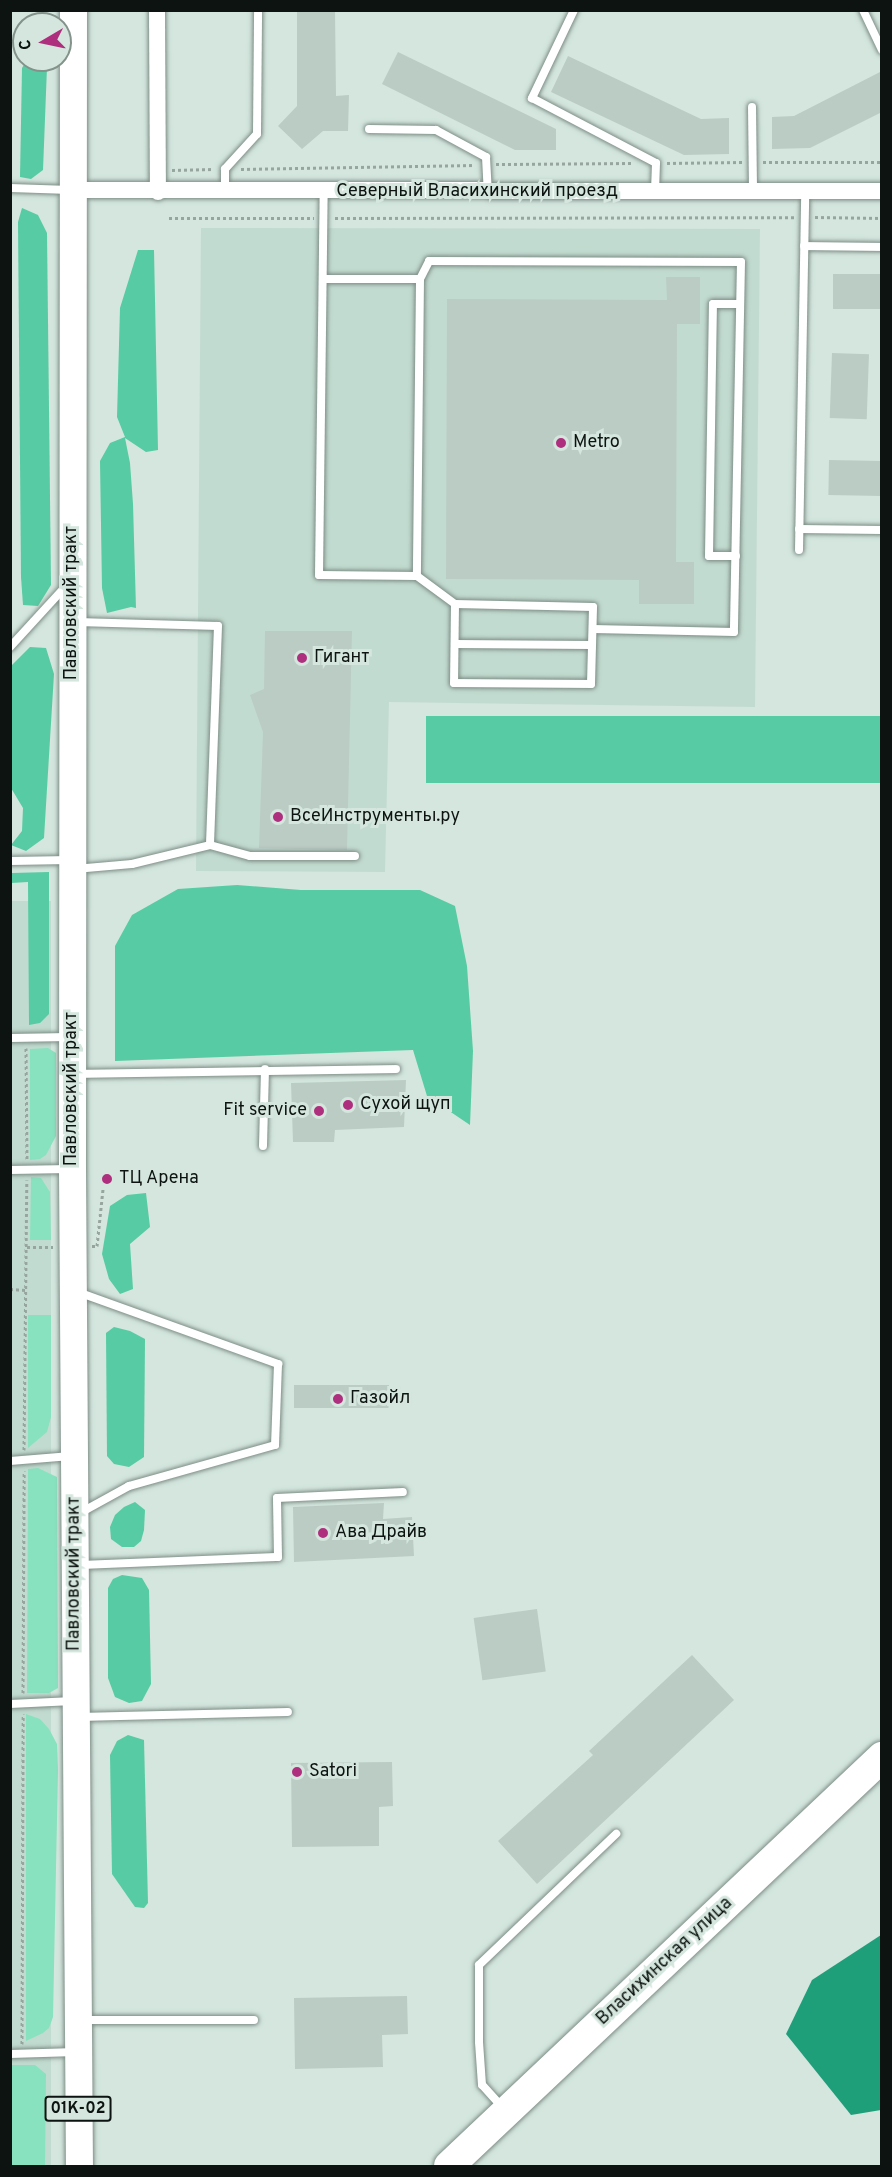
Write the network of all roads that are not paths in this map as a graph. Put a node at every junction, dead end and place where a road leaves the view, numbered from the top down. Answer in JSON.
{"nodes":[{"id":1,"x":73,"y":10,"type":"edge"},
{"id":2,"x":157,"y":10,"type":"edge"},
{"id":3,"x":258,"y":10,"type":"edge"},
{"id":4,"x":574,"y":10,"type":"edge"},
{"id":5,"x":863,"y":10,"type":"edge"},
{"id":6,"x":882,"y":50,"type":"edge"},
{"id":7,"x":752,"y":107,"type":"dead end"},
{"id":8,"x":369,"y":129,"type":"dead end"},
{"id":9,"x":881,"y":187,"type":"edge"},
{"id":10,"x":10,"y":188,"type":"edge"},
{"id":11,"x":73,"y":190,"type":"junction"},
{"id":12,"x":753,"y":190,"type":"junction"},
{"id":13,"x":655,"y":191,"type":"junction"},
{"id":14,"x":805,"y":191,"type":"junction"},
{"id":15,"x":158,"y":192,"type":"junction"},
{"id":16,"x":225,"y":192,"type":"junction"},
{"id":17,"x":324,"y":192,"type":"junction"},
{"id":18,"x":488,"y":192,"type":"junction"},
{"id":19,"x":804,"y":246,"type":"junction"},
{"id":20,"x":882,"y":247,"type":"edge"},
{"id":21,"x":323,"y":279,"type":"junction"},
{"id":22,"x":420,"y":279,"type":"junction"},
{"id":23,"x":740,"y":304,"type":"junction"},
{"id":24,"x":800,"y":529,"type":"junction"},
{"id":25,"x":882,"y":530,"type":"edge"},
{"id":26,"x":799,"y":550,"type":"dead end"},
{"id":27,"x":736,"y":556,"type":"junction"},
{"id":28,"x":417,"y":576,"type":"junction"},
{"id":29,"x":71,"y":580,"type":"junction"},
{"id":30,"x":455,"y":604,"type":"junction"},
{"id":31,"x":72,"y":621,"type":"junction"},
{"id":32,"x":593,"y":629,"type":"junction"},
{"id":33,"x":454,"y":644,"type":"junction"},
{"id":34,"x":592,"y":645,"type":"junction"},
{"id":35,"x":10,"y":647,"type":"edge"},
{"id":36,"x":210,"y":845,"type":"junction"},
{"id":37,"x":355,"y":856,"type":"dead end"},
{"id":38,"x":10,"y":861,"type":"edge"},
{"id":39,"x":72,"y":865,"type":"junction"},
{"id":40,"x":73,"y":1037,"type":"junction"},
{"id":41,"x":10,"y":1038,"type":"edge"},
{"id":42,"x":265,"y":1069,"type":"junction"},
{"id":43,"x":396,"y":1069,"type":"dead end"},
{"id":44,"x":73,"y":1074,"type":"junction"},
{"id":45,"x":263,"y":1146,"type":"dead end"},
{"id":46,"x":72,"y":1168,"type":"junction"},
{"id":47,"x":10,"y":1170,"type":"edge"},
{"id":48,"x":74,"y":1290,"type":"junction"},
{"id":49,"x":75,"y":1455,"type":"junction"},
{"id":50,"x":10,"y":1461,"type":"edge"},
{"id":51,"x":403,"y":1492,"type":"dead end"},
{"id":52,"x":75,"y":1516,"type":"junction"},
{"id":53,"x":75,"y":1566,"type":"junction"},
{"id":54,"x":10,"y":1704,"type":"edge"},
{"id":55,"x":76,"y":1709,"type":"junction"},
{"id":56,"x":288,"y":1712,"type":"dead end"},
{"id":57,"x":882,"y":1757,"type":"edge"},
{"id":58,"x":616,"y":1834,"type":"dead end"},
{"id":59,"x":78,"y":2020,"type":"junction"},
{"id":60,"x":254,"y":2020,"type":"dead end"},
{"id":61,"x":78,"y":2052,"type":"junction"},
{"id":62,"x":10,"y":2054,"type":"edge"},
{"id":63,"x":507,"y":2112,"type":"junction"},
{"id":64,"x":79,"y":2166,"type":"edge"},
{"id":65,"x":449,"y":2166,"type":"edge"}],
"edges":[{"from":1,"to":11,"type":"main road","name":"Павловский тракт"},
{"from":2,"to":15,"type":"street"},
{"from":3,"to":16,"type":"lane"},
{"from":4,"to":13,"type":"lane"},
{"from":5,"to":6,"type":"lane"},
{"from":7,"to":12,"type":"lane"},
{"from":8,"to":18,"type":"lane"},
{"from":9,"to":14,"type":"street","name":"Северный Власихинский проезд"},
{"from":10,"to":11,"type":"lane"},
{"from":11,"to":15,"type":"street","name":"Северный Власихинский проезд"},
{"from":11,"to":29,"type":"main road","name":"Павловский тракт"},
{"from":12,"to":13,"type":"street","name":"Северный Власихинский проезд"},
{"from":12,"to":14,"type":"street","name":"Северный Власихинский проезд"},
{"from":13,"to":18,"type":"street","name":"Северный Власихинский проезд"},
{"from":14,"to":19,"type":"lane"},
{"from":15,"to":16,"type":"street","name":"Северный Власихинский проезд"},
{"from":16,"to":17,"type":"street","name":"Северный Власихинский проезд"},
{"from":17,"to":18,"type":"street","name":"Северный Власихинский проезд"},
{"from":17,"to":21,"type":"lane"},
{"from":19,"to":20,"type":"lane"},
{"from":19,"to":24,"type":"lane"},
{"from":21,"to":22,"type":"lane"},
{"from":21,"to":28,"type":"lane"},
{"from":22,"to":23,"type":"lane"},
{"from":22,"to":28,"type":"lane"},
{"from":23,"to":27,"type":"lane"},
{"from":23,"to":27,"type":"lane"},
{"from":24,"to":25,"type":"lane"},
{"from":24,"to":26,"type":"lane"},
{"from":27,"to":32,"type":"lane"},
{"from":28,"to":30,"type":"lane"},
{"from":29,"to":31,"type":"main road","name":"Павловский тракт"},
{"from":29,"to":35,"type":"lane"},
{"from":30,"to":32,"type":"lane"},
{"from":30,"to":33,"type":"lane"},
{"from":31,"to":36,"type":"lane"},
{"from":31,"to":39,"type":"main road","name":"Павловский тракт"},
{"from":32,"to":34,"type":"lane"},
{"from":33,"to":34,"type":"lane"},
{"from":33,"to":34,"type":"lane"},
{"from":36,"to":37,"type":"lane"},
{"from":36,"to":39,"type":"lane"},
{"from":38,"to":39,"type":"lane"},
{"from":39,"to":40,"type":"main road","name":"Павловский тракт"},
{"from":40,"to":41,"type":"lane"},
{"from":40,"to":44,"type":"main road","name":"Павловский тракт"},
{"from":42,"to":43,"type":"lane"},
{"from":42,"to":44,"type":"lane"},
{"from":42,"to":45,"type":"lane"},
{"from":44,"to":46,"type":"main road","name":"Павловский тракт"},
{"from":46,"to":47,"type":"lane"},
{"from":46,"to":48,"type":"main road","name":"Павловский тракт"},
{"from":48,"to":49,"type":"main road","name":"Павловский тракт"},
{"from":48,"to":52,"type":"lane"},
{"from":49,"to":50,"type":"lane"},
{"from":49,"to":52,"type":"main road","name":"Павловский тракт"},
{"from":51,"to":53,"type":"lane"},
{"from":52,"to":53,"type":"main road","name":"Павловский тракт"},
{"from":53,"to":55,"type":"main road","name":"Павловский тракт"},
{"from":54,"to":55,"type":"lane"},
{"from":55,"to":56,"type":"lane"},
{"from":55,"to":59,"type":"main road","name":"Павловский тракт"},
{"from":57,"to":63,"type":"highway","name":"Власихинская улица"},
{"from":58,"to":63,"type":"lane"},
{"from":59,"to":60,"type":"lane"},
{"from":59,"to":61,"type":"main road","name":"Павловский тракт"},
{"from":61,"to":62,"type":"lane"},
{"from":61,"to":64,"type":"main road","name":"Павловский тракт","number":"01К-02"},
{"from":63,"to":65,"type":"highway","name":"Власихинская улица"}]}
